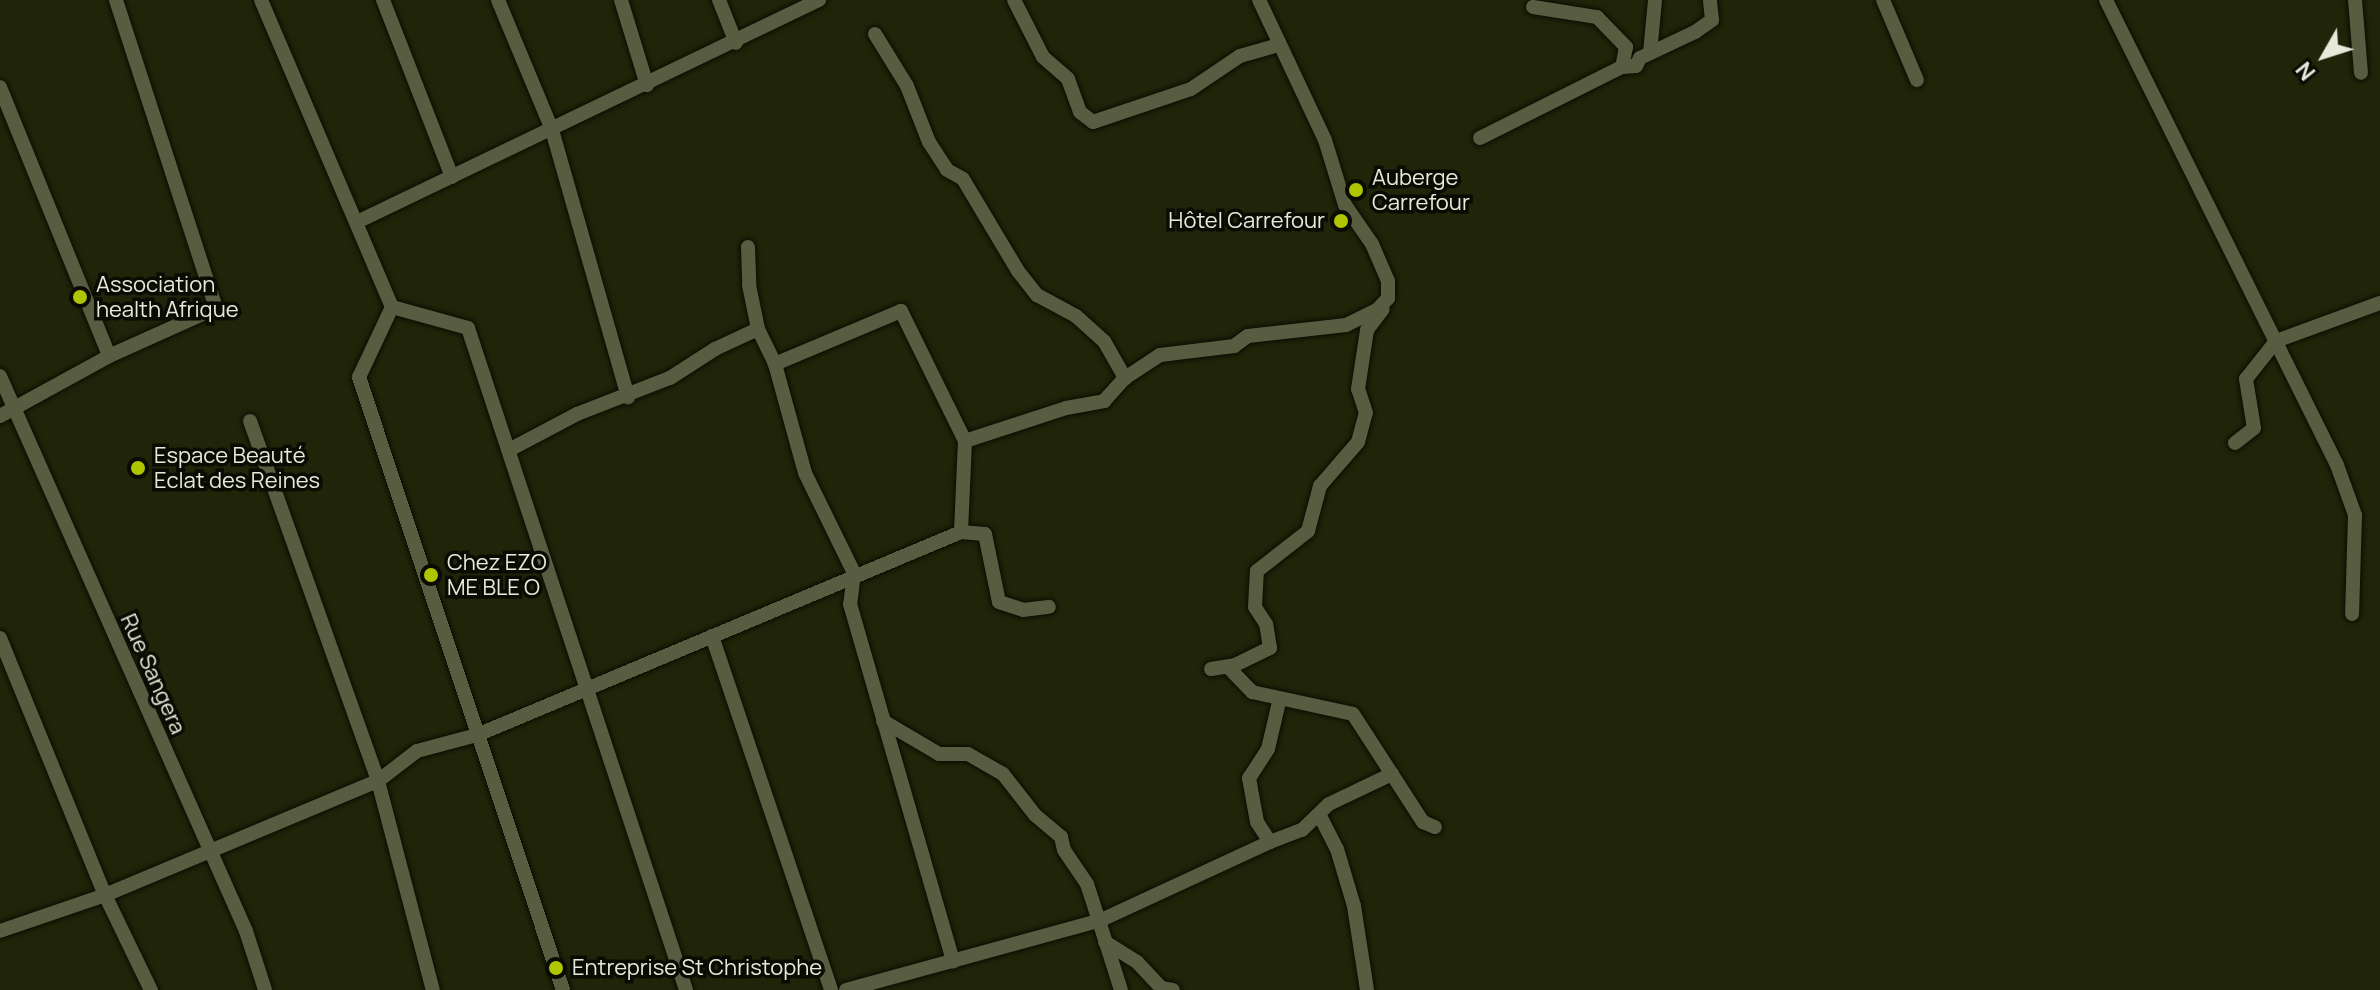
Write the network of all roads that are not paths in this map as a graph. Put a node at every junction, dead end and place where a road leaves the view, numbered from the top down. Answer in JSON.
{"nodes":[{"id":1,"x":116,"y":0,"type":"edge"},
{"id":2,"x":261,"y":0,"type":"edge"},
{"id":3,"x":383,"y":0,"type":"edge"},
{"id":4,"x":498,"y":0,"type":"edge"},
{"id":5,"x":621,"y":0,"type":"edge"},
{"id":6,"x":719,"y":0,"type":"edge"},
{"id":7,"x":819,"y":0,"type":"edge"},
{"id":8,"x":1014,"y":0,"type":"edge"},
{"id":9,"x":1259,"y":0,"type":"edge"},
{"id":10,"x":1655,"y":0,"type":"edge"},
{"id":11,"x":1710,"y":0,"type":"edge"},
{"id":12,"x":1883,"y":0,"type":"edge"},
{"id":13,"x":2106,"y":0,"type":"edge"},
{"id":14,"x":2355,"y":0,"type":"edge"},
{"id":15,"x":1534,"y":10,"type":"edge"},
{"id":16,"x":875,"y":34,"type":"dead end"},
{"id":17,"x":736,"y":43,"type":"junction"},
{"id":18,"x":1279,"y":45,"type":"junction"},
{"id":19,"x":1626,"y":47,"type":"junction"},
{"id":20,"x":1645,"y":55,"type":"junction"},
{"id":21,"x":1622,"y":67,"type":"junction"},
{"id":22,"x":2361,"y":73,"type":"dead end"},
{"id":23,"x":1917,"y":80,"type":"dead end"},
{"id":24,"x":647,"y":85,"type":"junction"},
{"id":25,"x":0,"y":87,"type":"edge"},
{"id":26,"x":552,"y":130,"type":"junction"},
{"id":27,"x":1480,"y":138,"type":"dead end"},
{"id":28,"x":452,"y":177,"type":"junction"},
{"id":29,"x":357,"y":222,"type":"junction"},
{"id":30,"x":748,"y":247,"type":"dead end"},
{"id":31,"x":1388,"y":298,"type":"junction"},
{"id":32,"x":2380,"y":303,"type":"edge"},
{"id":33,"x":392,"y":307,"type":"junction"},
{"id":34,"x":758,"y":329,"type":"junction"},
{"id":35,"x":2276,"y":341,"type":"junction"},
{"id":36,"x":109,"y":356,"type":"junction"},
{"id":37,"x":775,"y":364,"type":"junction"},
{"id":38,"x":0,"y":376,"type":"edge"},
{"id":39,"x":1125,"y":378,"type":"junction"},
{"id":40,"x":628,"y":397,"type":"junction"},
{"id":41,"x":6,"y":413,"type":"edge"},
{"id":42,"x":250,"y":421,"type":"dead end"},
{"id":43,"x":965,"y":441,"type":"junction"},
{"id":44,"x":2235,"y":443,"type":"dead end"},
{"id":45,"x":509,"y":450,"type":"junction"},
{"id":46,"x":961,"y":532,"type":"junction"},
{"id":47,"x":854,"y":573,"type":"junction"},
{"id":48,"x":1049,"y":607,"type":"dead end"},
{"id":49,"x":2352,"y":614,"type":"dead end"},
{"id":50,"x":712,"y":636,"type":"junction"},
{"id":51,"x":0,"y":638,"type":"edge"},
{"id":52,"x":1228,"y":667,"type":"junction"},
{"id":53,"x":1211,"y":669,"type":"dead end"},
{"id":54,"x":586,"y":684,"type":"junction"},
{"id":55,"x":1279,"y":702,"type":"junction"},
{"id":56,"x":882,"y":721,"type":"junction"},
{"id":57,"x":477,"y":735,"type":"junction"},
{"id":58,"x":1392,"y":774,"type":"junction"},
{"id":59,"x":378,"y":781,"type":"junction"},
{"id":60,"x":1320,"y":816,"type":"junction"},
{"id":61,"x":1435,"y":827,"type":"dead end"},
{"id":62,"x":1270,"y":842,"type":"junction"},
{"id":63,"x":207,"y":851,"type":"junction"},
{"id":64,"x":105,"y":895,"type":"junction"},
{"id":65,"x":1099,"y":921,"type":"junction"},
{"id":66,"x":1,"y":929,"type":"edge"},
{"id":67,"x":1105,"y":942,"type":"junction"},
{"id":68,"x":953,"y":961,"type":"junction"},
{"id":69,"x":151,"y":990,"type":"edge"},
{"id":70,"x":265,"y":990,"type":"edge"},
{"id":71,"x":433,"y":990,"type":"edge"},
{"id":72,"x":563,"y":990,"type":"edge"},
{"id":73,"x":686,"y":990,"type":"edge"},
{"id":74,"x":831,"y":990,"type":"edge"},
{"id":75,"x":846,"y":990,"type":"edge"},
{"id":76,"x":1121,"y":990,"type":"edge"},
{"id":77,"x":1174,"y":990,"type":"edge"},
{"id":78,"x":1190,"y":990,"type":"edge"},
{"id":79,"x":1367,"y":990,"type":"edge"}],
"edges":[{"from":1,"to":36,"type":"street"},
{"from":2,"to":29,"type":"street"},
{"from":3,"to":28,"type":"street"},
{"from":4,"to":26,"type":"street"},
{"from":5,"to":24,"type":"street"},
{"from":6,"to":17,"type":"street"},
{"from":7,"to":17,"type":"street"},
{"from":8,"to":18,"type":"street"},
{"from":9,"to":18,"type":"street"},
{"from":10,"to":20,"type":"street"},
{"from":11,"to":20,"type":"street"},
{"from":12,"to":23,"type":"street"},
{"from":13,"to":35,"type":"street"},
{"from":14,"to":22,"type":"street"},
{"from":15,"to":19,"type":"street"},
{"from":16,"to":39,"type":"street"},
{"from":17,"to":24,"type":"street"},
{"from":18,"to":31,"type":"street"},
{"from":19,"to":20,"type":"street"},
{"from":19,"to":21,"type":"street"},
{"from":20,"to":21,"type":"street"},
{"from":21,"to":27,"type":"street"},
{"from":24,"to":26,"type":"street"},
{"from":25,"to":36,"type":"street"},
{"from":26,"to":28,"type":"street"},
{"from":26,"to":40,"type":"street"},
{"from":28,"to":29,"type":"street"},
{"from":29,"to":33,"type":"street"},
{"from":30,"to":34,"type":"street"},
{"from":31,"to":39,"type":"street"},
{"from":31,"to":52,"type":"street"},
{"from":32,"to":35,"type":"street"},
{"from":33,"to":45,"type":"street"},
{"from":33,"to":57,"type":"street"},
{"from":34,"to":37,"type":"street"},
{"from":34,"to":40,"type":"street"},
{"from":35,"to":44,"type":"street"},
{"from":35,"to":49,"type":"street"},
{"from":36,"to":41,"type":"street"},
{"from":37,"to":43,"type":"street"},
{"from":37,"to":47,"type":"street"},
{"from":38,"to":41,"type":"street","name":"Rue Sangera"},
{"from":39,"to":43,"type":"street"},
{"from":40,"to":45,"type":"street"},
{"from":41,"to":63,"type":"street","name":"Rue Sangera"},
{"from":42,"to":59,"type":"street"},
{"from":43,"to":46,"type":"street"},
{"from":45,"to":54,"type":"street"},
{"from":46,"to":47,"type":"street"},
{"from":46,"to":48,"type":"street"},
{"from":47,"to":50,"type":"street"},
{"from":47,"to":56,"type":"street"},
{"from":50,"to":54,"type":"street"},
{"from":50,"to":74,"type":"street"},
{"from":51,"to":64,"type":"street"},
{"from":52,"to":53,"type":"street"},
{"from":52,"to":55,"type":"street"},
{"from":54,"to":57,"type":"street"},
{"from":54,"to":73,"type":"street"},
{"from":55,"to":58,"type":"street"},
{"from":55,"to":62,"type":"street"},
{"from":56,"to":65,"type":"street"},
{"from":56,"to":68,"type":"street"},
{"from":57,"to":59,"type":"street"},
{"from":57,"to":72,"type":"street"},
{"from":58,"to":60,"type":"street"},
{"from":58,"to":61,"type":"street"},
{"from":59,"to":63,"type":"street"},
{"from":59,"to":71,"type":"street"},
{"from":60,"to":62,"type":"street"},
{"from":60,"to":79,"type":"street"},
{"from":62,"to":65,"type":"street"},
{"from":63,"to":64,"type":"street"},
{"from":63,"to":70,"type":"street","name":"Rue Sangera"},
{"from":64,"to":66,"type":"street"},
{"from":64,"to":69,"type":"street"},
{"from":65,"to":67,"type":"street"},
{"from":65,"to":68,"type":"street"},
{"from":67,"to":76,"type":"street"},
{"from":67,"to":77,"type":"street"},
{"from":68,"to":75,"type":"street"},
{"from":77,"to":78,"type":"street"}]}
